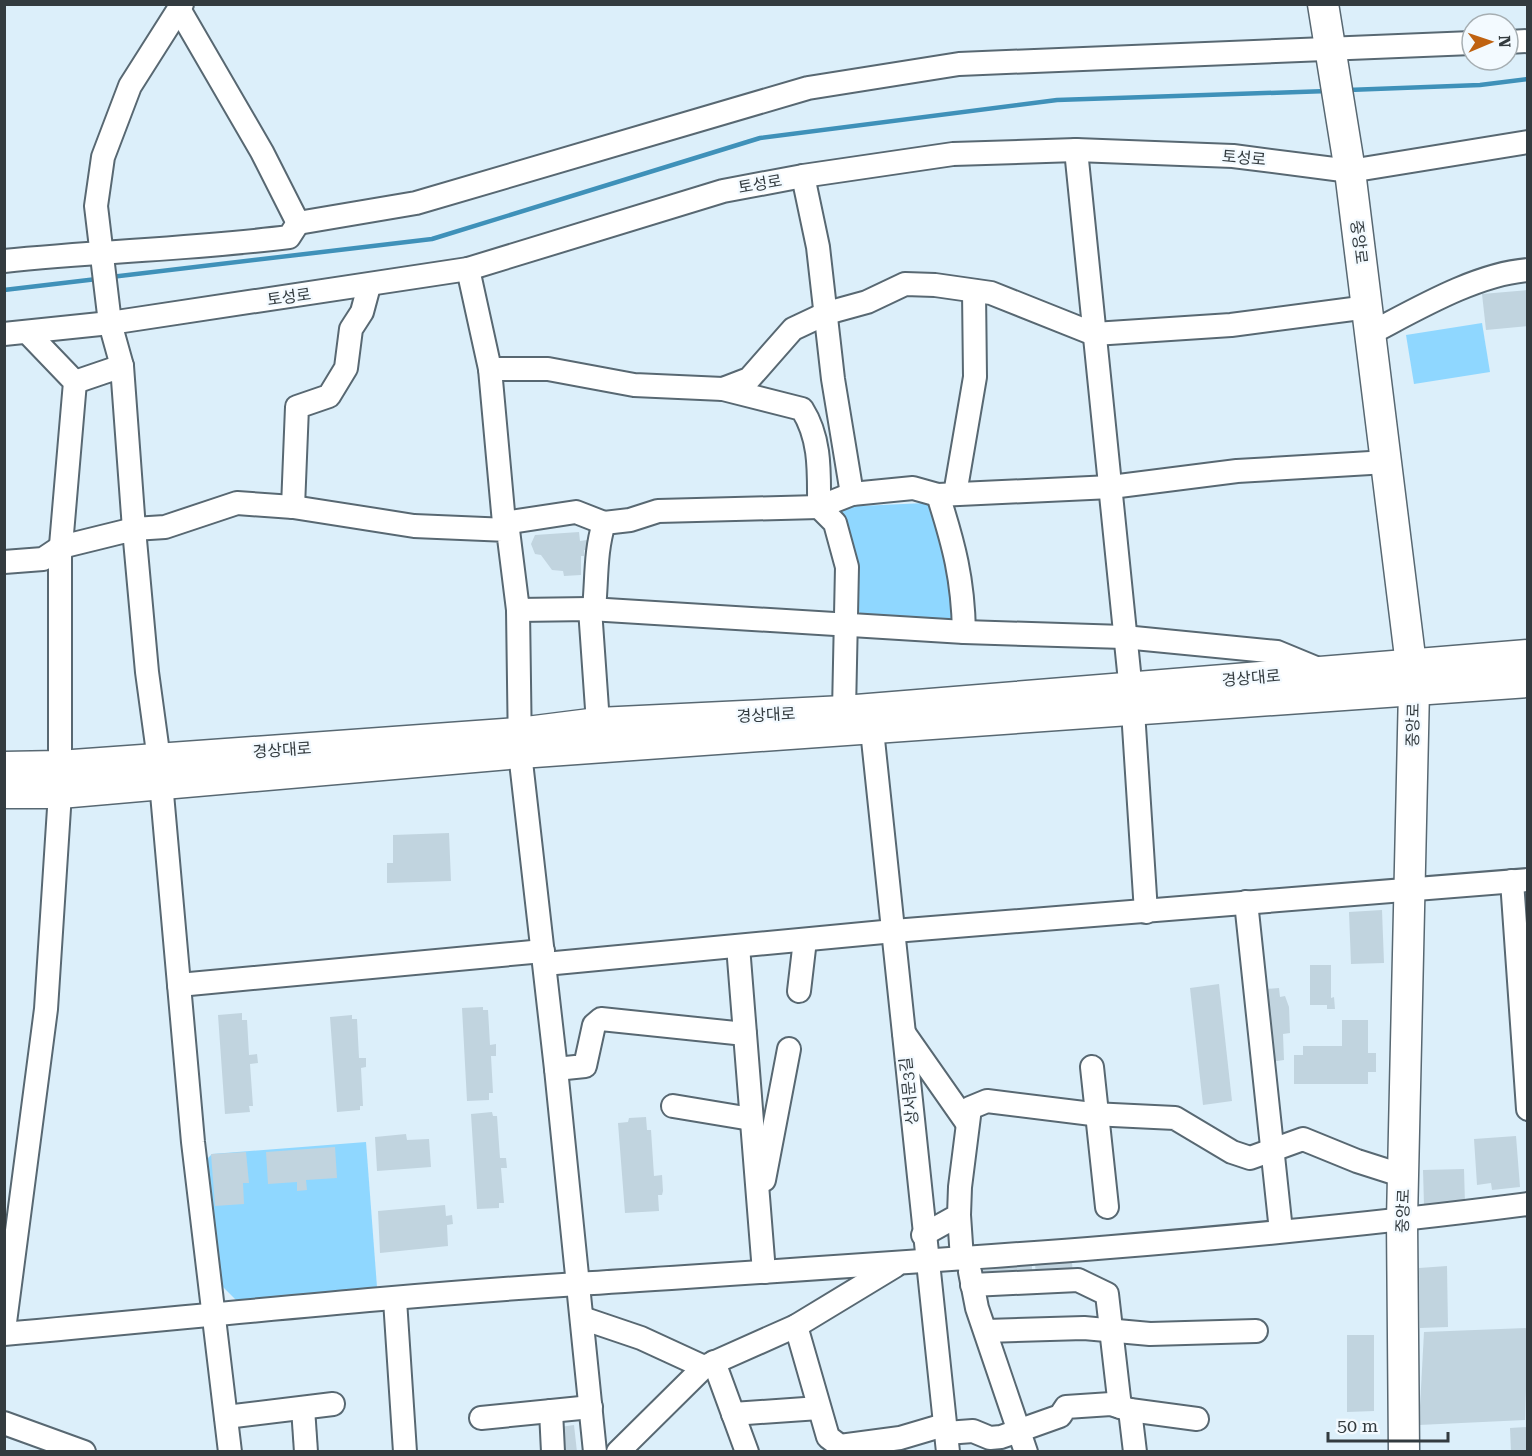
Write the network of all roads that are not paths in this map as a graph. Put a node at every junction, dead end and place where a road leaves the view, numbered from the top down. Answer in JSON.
{"nodes":[{"id":1,"x":1323,"y":4,"type":"edge"},
{"id":2,"x":180,"y":7,"type":"edge"},
{"id":3,"x":1460,"y":43,"type":"edge"},
{"id":4,"x":1328,"y":48,"type":"junction"},
{"id":5,"x":1527,"y":142,"type":"edge"},
{"id":6,"x":1076,"y":150,"type":"junction"},
{"id":7,"x":1350,"y":171,"type":"junction"},
{"id":8,"x":803,"y":176,"type":"junction"},
{"id":9,"x":298,"y":223,"type":"junction"},
{"id":10,"x":102,"y":251,"type":"junction"},
{"id":11,"x":4,"y":261,"type":"edge"},
{"id":12,"x":468,"y":269,"type":"junction"},
{"id":13,"x":1527,"y":270,"type":"edge"},
{"id":14,"x":369,"y":286,"type":"junction"},
{"id":15,"x":974,"y":291,"type":"junction"},
{"id":16,"x":827,"y":313,"type":"junction"},
{"id":17,"x":109,"y":318,"type":"junction"},
{"id":18,"x":1369,"y":320,"type":"junction"},
{"id":19,"x":27,"y":332,"type":"junction"},
{"id":20,"x":4,"y":334,"type":"edge"},
{"id":21,"x":1094,"y":334,"type":"junction"},
{"id":22,"x":122,"y":366,"type":"junction"},
{"id":23,"x":490,"y":369,"type":"junction"},
{"id":24,"x":75,"y":382,"type":"junction"},
{"id":25,"x":723,"y":389,"type":"junction"},
{"id":26,"x":1387,"y":462,"type":"junction"},
{"id":27,"x":1112,"y":487,"type":"junction"},
{"id":28,"x":852,"y":494,"type":"junction"},
{"id":29,"x":946,"y":494,"type":"junction"},
{"id":30,"x":292,"y":507,"type":"junction"},
{"id":31,"x":819,"y":507,"type":"junction"},
{"id":32,"x":604,"y":523,"type":"junction"},
{"id":33,"x":506,"y":527,"type":"junction"},
{"id":34,"x":134,"y":529,"type":"junction"},
{"id":35,"x":61,"y":547,"type":"junction"},
{"id":36,"x":4,"y":562,"type":"edge"},
{"id":37,"x":592,"y":609,"type":"junction"},
{"id":38,"x":518,"y":610,"type":"junction"},
{"id":39,"x":848,"y":626,"type":"junction"},
{"id":40,"x":964,"y":632,"type":"junction"},
{"id":41,"x":1124,"y":637,"type":"junction"},
{"id":42,"x":1527,"y":655,"type":"edge"},
{"id":43,"x":1324,"y":671,"type":"junction"},
{"id":44,"x":1412,"y":676,"type":"junction"},
{"id":45,"x":1527,"y":682,"type":"edge"},
{"id":46,"x":1132,"y":700,"type":"junction"},
{"id":47,"x":844,"y":711,"type":"junction"},
{"id":48,"x":598,"y":723,"type":"junction"},
{"id":49,"x":872,"y":730,"type":"junction"},
{"id":50,"x":520,"y":743,"type":"junction"},
{"id":51,"x":4,"y":767,"type":"edge"},
{"id":52,"x":160,"y":771,"type":"junction"},
{"id":53,"x":59,"y":779,"type":"junction"},
{"id":54,"x":4,"y":793,"type":"edge"},
{"id":55,"x":1520,"y":880,"type":"edge"},
{"id":56,"x":1409,"y":887,"type":"junction"},
{"id":57,"x":1246,"y":902,"type":"junction"},
{"id":58,"x":1146,"y":912,"type":"junction"},
{"id":59,"x":894,"y":931,"type":"junction"},
{"id":60,"x":804,"y":940,"type":"junction"},
{"id":61,"x":738,"y":946,"type":"junction"},
{"id":62,"x":544,"y":958,"type":"junction"},
{"id":63,"x":178,"y":985,"type":"junction"},
{"id":64,"x":799,"y":991,"type":"dead end"},
{"id":65,"x":904,"y":1033,"type":"junction"},
{"id":66,"x":745,"y":1034,"type":"junction"},
{"id":67,"x":789,"y":1049,"type":"dead end"},
{"id":68,"x":1092,"y":1067,"type":"dead end"},
{"id":69,"x":556,"y":1069,"type":"junction"},
{"id":70,"x":673,"y":1106,"type":"dead end"},
{"id":71,"x":1527,"y":1109,"type":"edge"},
{"id":72,"x":1096,"y":1114,"type":"junction"},
{"id":73,"x":751,"y":1119,"type":"junction"},
{"id":74,"x":968,"y":1123,"type":"junction"},
{"id":75,"x":1272,"y":1151,"type":"junction"},
{"id":76,"x":1404,"y":1176,"type":"junction"},
{"id":77,"x":1527,"y":1204,"type":"edge"},
{"id":78,"x":758,"y":1207,"type":"junction"},
{"id":79,"x":1107,"y":1207,"type":"dead end"},
{"id":80,"x":960,"y":1215,"type":"junction"},
{"id":81,"x":1402,"y":1220,"type":"junction"},
{"id":82,"x":1281,"y":1232,"type":"junction"},
{"id":83,"x":923,"y":1235,"type":"junction"},
{"id":84,"x":964,"y":1259,"type":"junction"},
{"id":85,"x":926,"y":1262,"type":"junction"},
{"id":86,"x":898,"y":1264,"type":"junction"},
{"id":87,"x":764,"y":1272,"type":"junction"},
{"id":88,"x":577,"y":1284,"type":"junction"},
{"id":89,"x":972,"y":1284,"type":"junction"},
{"id":90,"x":395,"y":1300,"type":"junction"},
{"id":91,"x":213,"y":1315,"type":"junction"},
{"id":92,"x":582,"y":1318,"type":"junction"},
{"id":93,"x":796,"y":1326,"type":"junction"},
{"id":94,"x":1112,"y":1330,"type":"junction"},
{"id":95,"x":986,"y":1331,"type":"junction"},
{"id":96,"x":1256,"y":1331,"type":"dead end"},
{"id":97,"x":4,"y":1332,"type":"edge"},
{"id":98,"x":709,"y":1364,"type":"junction"},
{"id":99,"x":333,"y":1404,"type":"dead end"},
{"id":100,"x":591,"y":1407,"type":"junction"},
{"id":101,"x":303,"y":1408,"type":"junction"},
{"id":102,"x":819,"y":1408,"type":"junction"},
{"id":103,"x":1125,"y":1408,"type":"junction"},
{"id":104,"x":551,"y":1411,"type":"junction"},
{"id":105,"x":733,"y":1414,"type":"junction"},
{"id":106,"x":226,"y":1417,"type":"junction"},
{"id":107,"x":481,"y":1418,"type":"dead end"},
{"id":108,"x":1197,"y":1419,"type":"dead end"},
{"id":109,"x":4,"y":1423,"type":"edge"},
{"id":110,"x":1020,"y":1430,"type":"junction"},
{"id":111,"x":946,"y":1437,"type":"edge"},
{"id":112,"x":899,"y":1445,"type":"edge"},
{"id":113,"x":84,"y":1452,"type":"edge"},
{"id":114,"x":230,"y":1452,"type":"edge"},
{"id":115,"x":306,"y":1452,"type":"edge"},
{"id":116,"x":405,"y":1452,"type":"edge"},
{"id":117,"x":553,"y":1452,"type":"edge"},
{"id":118,"x":595,"y":1452,"type":"edge"},
{"id":119,"x":618,"y":1452,"type":"edge"},
{"id":120,"x":747,"y":1452,"type":"edge"},
{"id":121,"x":1026,"y":1452,"type":"edge"},
{"id":122,"x":1134,"y":1452,"type":"edge"},
{"id":123,"x":1404,"y":1452,"type":"edge"}],
"edges":[{"from":1,"to":4,"type":"main road","name":"중앙로"},
{"from":2,"to":9,"type":"street"},
{"from":2,"to":10,"type":"street"},
{"from":3,"to":4,"type":"street"},
{"from":4,"to":7,"type":"main road","name":"중앙로"},
{"from":4,"to":9,"type":"street"},
{"from":5,"to":7,"type":"street","name":"토성로"},
{"from":6,"to":7,"type":"street","name":"토성로"},
{"from":6,"to":8,"type":"street","name":"토성로"},
{"from":6,"to":21,"type":"street"},
{"from":7,"to":18,"type":"main road","name":"중앙로"},
{"from":8,"to":12,"type":"street","name":"토성로"},
{"from":8,"to":16,"type":"street"},
{"from":9,"to":10,"type":"street"},
{"from":10,"to":11,"type":"street"},
{"from":10,"to":17,"type":"street"},
{"from":12,"to":14,"type":"street","name":"토성로"},
{"from":12,"to":23,"type":"street"},
{"from":13,"to":18,"type":"street"},
{"from":14,"to":17,"type":"street","name":"토성로"},
{"from":14,"to":30,"type":"street"},
{"from":15,"to":16,"type":"street"},
{"from":15,"to":21,"type":"street"},
{"from":15,"to":29,"type":"street"},
{"from":16,"to":25,"type":"street"},
{"from":16,"to":28,"type":"street"},
{"from":17,"to":19,"type":"street","name":"토성로"},
{"from":17,"to":22,"type":"street"},
{"from":18,"to":21,"type":"street"},
{"from":18,"to":26,"type":"main road","name":"중앙로"},
{"from":19,"to":20,"type":"street","name":"토성로"},
{"from":19,"to":24,"type":"street"},
{"from":21,"to":27,"type":"street"},
{"from":22,"to":24,"type":"street"},
{"from":22,"to":34,"type":"street"},
{"from":23,"to":25,"type":"street"},
{"from":23,"to":33,"type":"street"},
{"from":24,"to":35,"type":"street"},
{"from":25,"to":31,"type":"street"},
{"from":26,"to":27,"type":"street"},
{"from":26,"to":44,"type":"main road","name":"중앙로"},
{"from":27,"to":29,"type":"street"},
{"from":27,"to":41,"type":"street"},
{"from":28,"to":29,"type":"street"},
{"from":28,"to":31,"type":"street"},
{"from":29,"to":40,"type":"street"},
{"from":30,"to":33,"type":"street"},
{"from":30,"to":34,"type":"street"},
{"from":31,"to":32,"type":"street"},
{"from":31,"to":39,"type":"street"},
{"from":32,"to":33,"type":"street"},
{"from":32,"to":37,"type":"street"},
{"from":33,"to":38,"type":"street"},
{"from":34,"to":35,"type":"street"},
{"from":34,"to":52,"type":"street"},
{"from":35,"to":36,"type":"street"},
{"from":35,"to":53,"type":"street"},
{"from":37,"to":38,"type":"street"},
{"from":37,"to":39,"type":"street"},
{"from":37,"to":48,"type":"street"},
{"from":38,"to":50,"type":"street"},
{"from":39,"to":40,"type":"street"},
{"from":39,"to":47,"type":"street"},
{"from":40,"to":41,"type":"street"},
{"from":41,"to":43,"type":"street"},
{"from":41,"to":46,"type":"street"},
{"from":42,"to":44,"type":"main road","name":"경상대로"},
{"from":43,"to":44,"type":"main road","name":"경상대로"},
{"from":43,"to":46,"type":"main road","name":"경상대로"},
{"from":44,"to":45,"type":"main road","name":"경상대로"},
{"from":44,"to":46,"type":"main road","name":"경상대로"},
{"from":44,"to":56,"type":"main road","name":"중앙로"},
{"from":46,"to":47,"type":"main road","name":"경상대로"},
{"from":46,"to":49,"type":"main road","name":"경상대로"},
{"from":46,"to":58,"type":"street"},
{"from":47,"to":48,"type":"main road","name":"경상대로"},
{"from":48,"to":50,"type":"main road","name":"경상대로"},
{"from":49,"to":50,"type":"main road","name":"경상대로"},
{"from":49,"to":59,"type":"street","name":"상서문3길"},
{"from":50,"to":52,"type":"main road","name":"경상대로"},
{"from":50,"to":62,"type":"street"},
{"from":51,"to":53,"type":"main road","name":"경상대로"},
{"from":52,"to":53,"type":"main road","name":"경상대로"},
{"from":52,"to":63,"type":"street"},
{"from":53,"to":54,"type":"main road","name":"경상대로"},
{"from":53,"to":97,"type":"street"},
{"from":55,"to":56,"type":"street"},
{"from":55,"to":71,"type":"street"},
{"from":56,"to":57,"type":"street"},
{"from":56,"to":76,"type":"main road","name":"중앙로"},
{"from":57,"to":58,"type":"street"},
{"from":57,"to":75,"type":"street"},
{"from":58,"to":59,"type":"street"},
{"from":59,"to":60,"type":"street"},
{"from":59,"to":65,"type":"street","name":"상서문3길"},
{"from":60,"to":61,"type":"street"},
{"from":60,"to":64,"type":"street"},
{"from":61,"to":62,"type":"street"},
{"from":61,"to":66,"type":"street"},
{"from":62,"to":63,"type":"street"},
{"from":62,"to":69,"type":"street"},
{"from":63,"to":91,"type":"street"},
{"from":65,"to":74,"type":"street"},
{"from":65,"to":83,"type":"street","name":"상서문3길"},
{"from":66,"to":69,"type":"street"},
{"from":66,"to":73,"type":"street"},
{"from":67,"to":78,"type":"street"},
{"from":68,"to":72,"type":"street"},
{"from":69,"to":88,"type":"street"},
{"from":70,"to":73,"type":"street"},
{"from":72,"to":74,"type":"street"},
{"from":72,"to":75,"type":"street"},
{"from":72,"to":79,"type":"street"},
{"from":73,"to":78,"type":"street"},
{"from":74,"to":80,"type":"street"},
{"from":75,"to":76,"type":"street"},
{"from":75,"to":82,"type":"street"},
{"from":76,"to":81,"type":"main road","name":"중앙로"},
{"from":77,"to":81,"type":"street"},
{"from":78,"to":87,"type":"street"},
{"from":80,"to":83,"type":"street"},
{"from":80,"to":84,"type":"street"},
{"from":81,"to":82,"type":"street"},
{"from":81,"to":123,"type":"main road","name":"중앙로"},
{"from":82,"to":84,"type":"street"},
{"from":83,"to":85,"type":"street","name":"상서문3길"},
{"from":84,"to":85,"type":"street"},
{"from":84,"to":89,"type":"street"},
{"from":85,"to":86,"type":"street"},
{"from":85,"to":111,"type":"street","name":"상서문3길"},
{"from":86,"to":87,"type":"street"},
{"from":86,"to":93,"type":"street"},
{"from":87,"to":88,"type":"street"},
{"from":88,"to":90,"type":"street"},
{"from":88,"to":92,"type":"street"},
{"from":89,"to":94,"type":"street"},
{"from":89,"to":95,"type":"street"},
{"from":90,"to":91,"type":"street"},
{"from":90,"to":116,"type":"street"},
{"from":91,"to":97,"type":"street"},
{"from":91,"to":106,"type":"street"},
{"from":92,"to":98,"type":"street"},
{"from":92,"to":100,"type":"street"},
{"from":93,"to":98,"type":"street"},
{"from":93,"to":102,"type":"street"},
{"from":94,"to":95,"type":"street"},
{"from":94,"to":96,"type":"street"},
{"from":94,"to":103,"type":"street"},
{"from":95,"to":110,"type":"street"},
{"from":98,"to":105,"type":"street"},
{"from":98,"to":119,"type":"street"},
{"from":99,"to":101,"type":"street"},
{"from":100,"to":104,"type":"street"},
{"from":100,"to":118,"type":"street"},
{"from":101,"to":106,"type":"street"},
{"from":101,"to":115,"type":"street"},
{"from":102,"to":105,"type":"street"},
{"from":102,"to":112,"type":"street"},
{"from":103,"to":108,"type":"street"},
{"from":103,"to":110,"type":"street"},
{"from":103,"to":122,"type":"street"},
{"from":104,"to":107,"type":"street"},
{"from":104,"to":117,"type":"street"},
{"from":105,"to":120,"type":"street"},
{"from":106,"to":114,"type":"street"},
{"from":109,"to":113,"type":"street"},
{"from":110,"to":111,"type":"street"},
{"from":110,"to":121,"type":"street"},
{"from":111,"to":112,"type":"street"}]}
